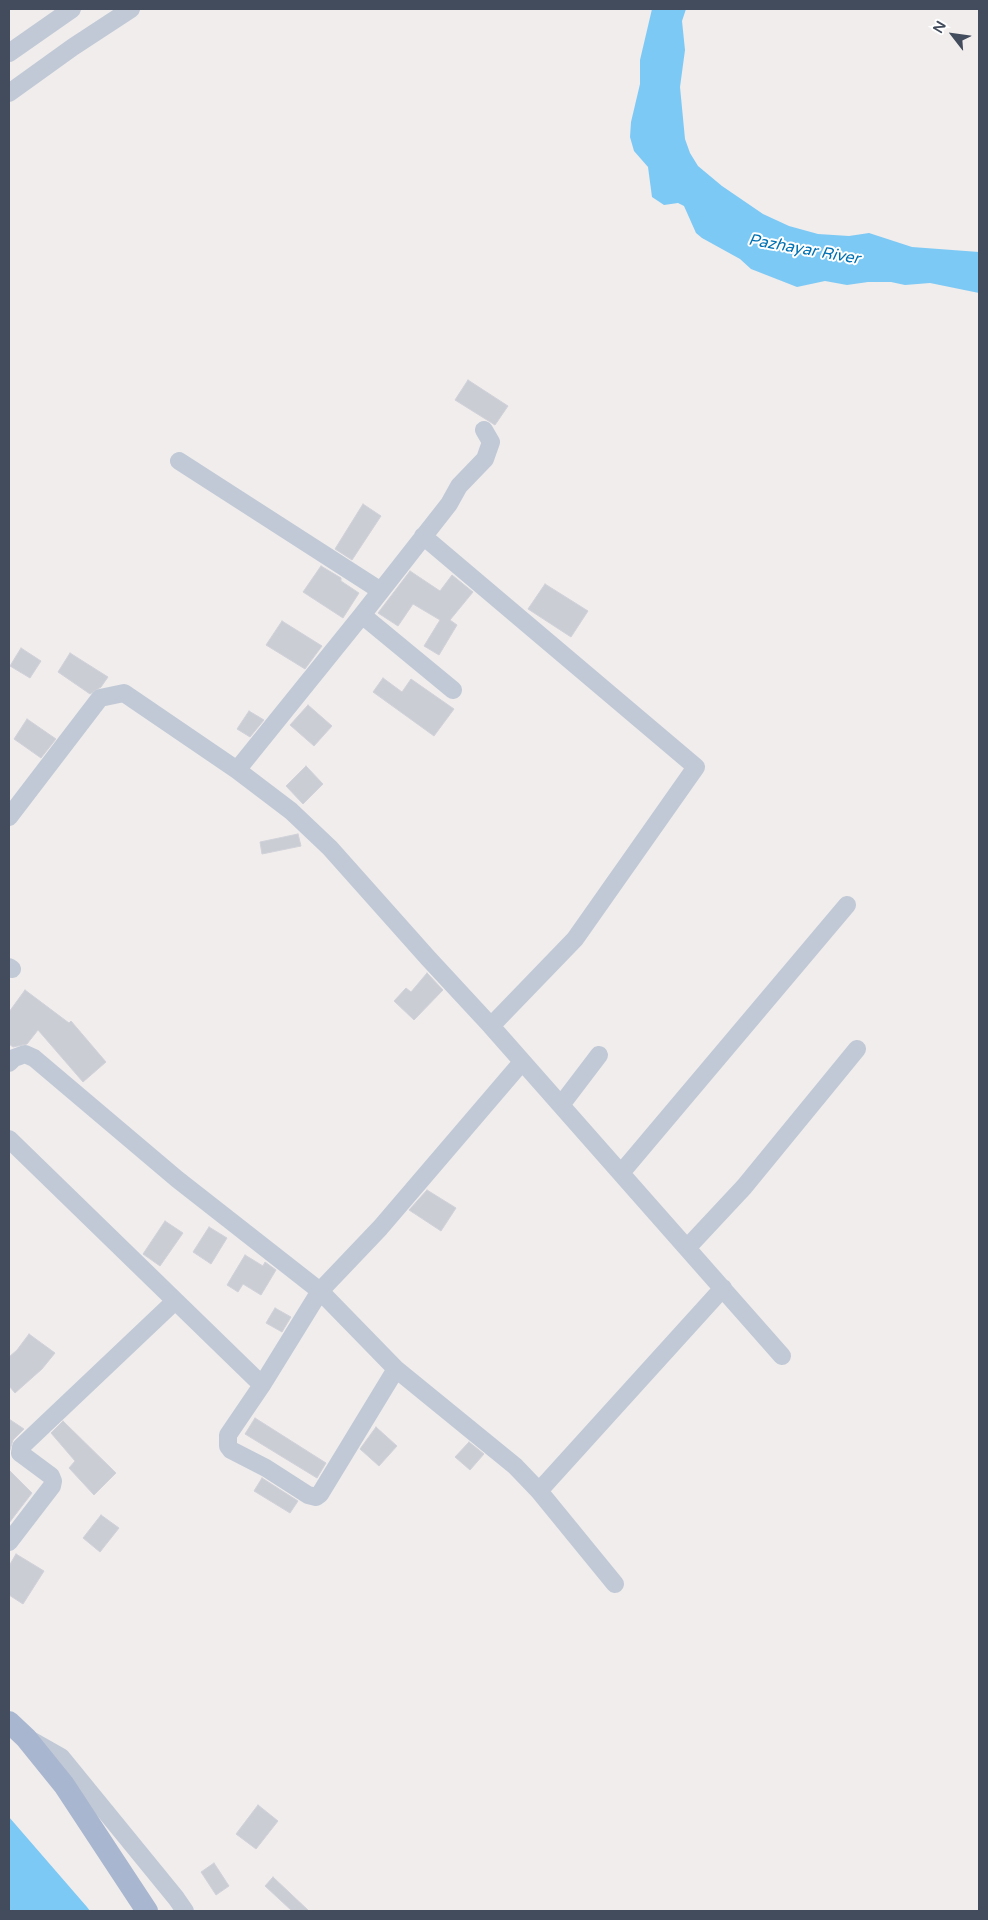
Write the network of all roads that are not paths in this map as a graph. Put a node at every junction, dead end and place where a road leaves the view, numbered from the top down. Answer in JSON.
{"nodes":[{"id":1,"x":72,"y":9,"type":"edge"},
{"id":2,"x":132,"y":9,"type":"edge"},
{"id":3,"x":9,"y":53,"type":"edge"},
{"id":4,"x":9,"y":93,"type":"edge"},
{"id":5,"x":484,"y":430,"type":"dead end"},
{"id":6,"x":179,"y":461,"type":"dead end"},
{"id":7,"x":422,"y":536,"type":"junction"},
{"id":8,"x":381,"y":591,"type":"junction"},
{"id":9,"x":362,"y":615,"type":"junction"},
{"id":10,"x":453,"y":690,"type":"dead end"},
{"id":11,"x":236,"y":770,"type":"junction"},
{"id":12,"x":9,"y":817,"type":"edge"},
{"id":13,"x":847,"y":905,"type":"dead end"},
{"id":14,"x":491,"y":1026,"type":"junction"},
{"id":15,"x":857,"y":1049,"type":"dead end"},
{"id":16,"x":599,"y":1055,"type":"dead end"},
{"id":17,"x":522,"y":1062,"type":"junction"},
{"id":18,"x":9,"y":1063,"type":"edge"},
{"id":19,"x":560,"y":1106,"type":"junction"},
{"id":20,"x":9,"y":1139,"type":"edge"},
{"id":21,"x":621,"y":1173,"type":"junction"},
{"id":22,"x":687,"y":1248,"type":"junction"},
{"id":23,"x":723,"y":1288,"type":"junction"},
{"id":24,"x":320,"y":1291,"type":"junction"},
{"id":25,"x":174,"y":1302,"type":"junction"},
{"id":26,"x":782,"y":1356,"type":"dead end"},
{"id":27,"x":396,"y":1369,"type":"junction"},
{"id":28,"x":262,"y":1385,"type":"junction"},
{"id":29,"x":539,"y":1491,"type":"junction"},
{"id":30,"x":9,"y":1542,"type":"edge"},
{"id":31,"x":615,"y":1584,"type":"dead end"},
{"id":32,"x":9,"y":1722,"type":"edge"},
{"id":33,"x":26,"y":1738,"type":"junction"},
{"id":34,"x":147,"y":1911,"type":"edge"},
{"id":35,"x":185,"y":1911,"type":"edge"}],
"edges":[{"from":1,"to":3,"type":"street"},
{"from":2,"to":4,"type":"street"},
{"from":5,"to":7,"type":"street"},
{"from":6,"to":8,"type":"street"},
{"from":7,"to":8,"type":"street"},
{"from":7,"to":14,"type":"street"},
{"from":8,"to":9,"type":"street"},
{"from":9,"to":10,"type":"street"},
{"from":9,"to":11,"type":"street"},
{"from":11,"to":12,"type":"street"},
{"from":11,"to":14,"type":"street"},
{"from":13,"to":21,"type":"street"},
{"from":14,"to":17,"type":"street"},
{"from":15,"to":22,"type":"street"},
{"from":16,"to":19,"type":"street"},
{"from":17,"to":19,"type":"street"},
{"from":17,"to":24,"type":"street"},
{"from":18,"to":24,"type":"street"},
{"from":19,"to":21,"type":"street"},
{"from":20,"to":25,"type":"street"},
{"from":21,"to":22,"type":"street"},
{"from":22,"to":23,"type":"street"},
{"from":23,"to":26,"type":"street"},
{"from":23,"to":29,"type":"street"},
{"from":24,"to":27,"type":"street"},
{"from":24,"to":28,"type":"street"},
{"from":25,"to":28,"type":"street"},
{"from":25,"to":30,"type":"street"},
{"from":27,"to":28,"type":"street"},
{"from":27,"to":29,"type":"street"},
{"from":29,"to":31,"type":"street"},
{"from":32,"to":33,"type":"main road"},
{"from":33,"to":34,"type":"main road"},
{"from":33,"to":35,"type":"street"}]}
